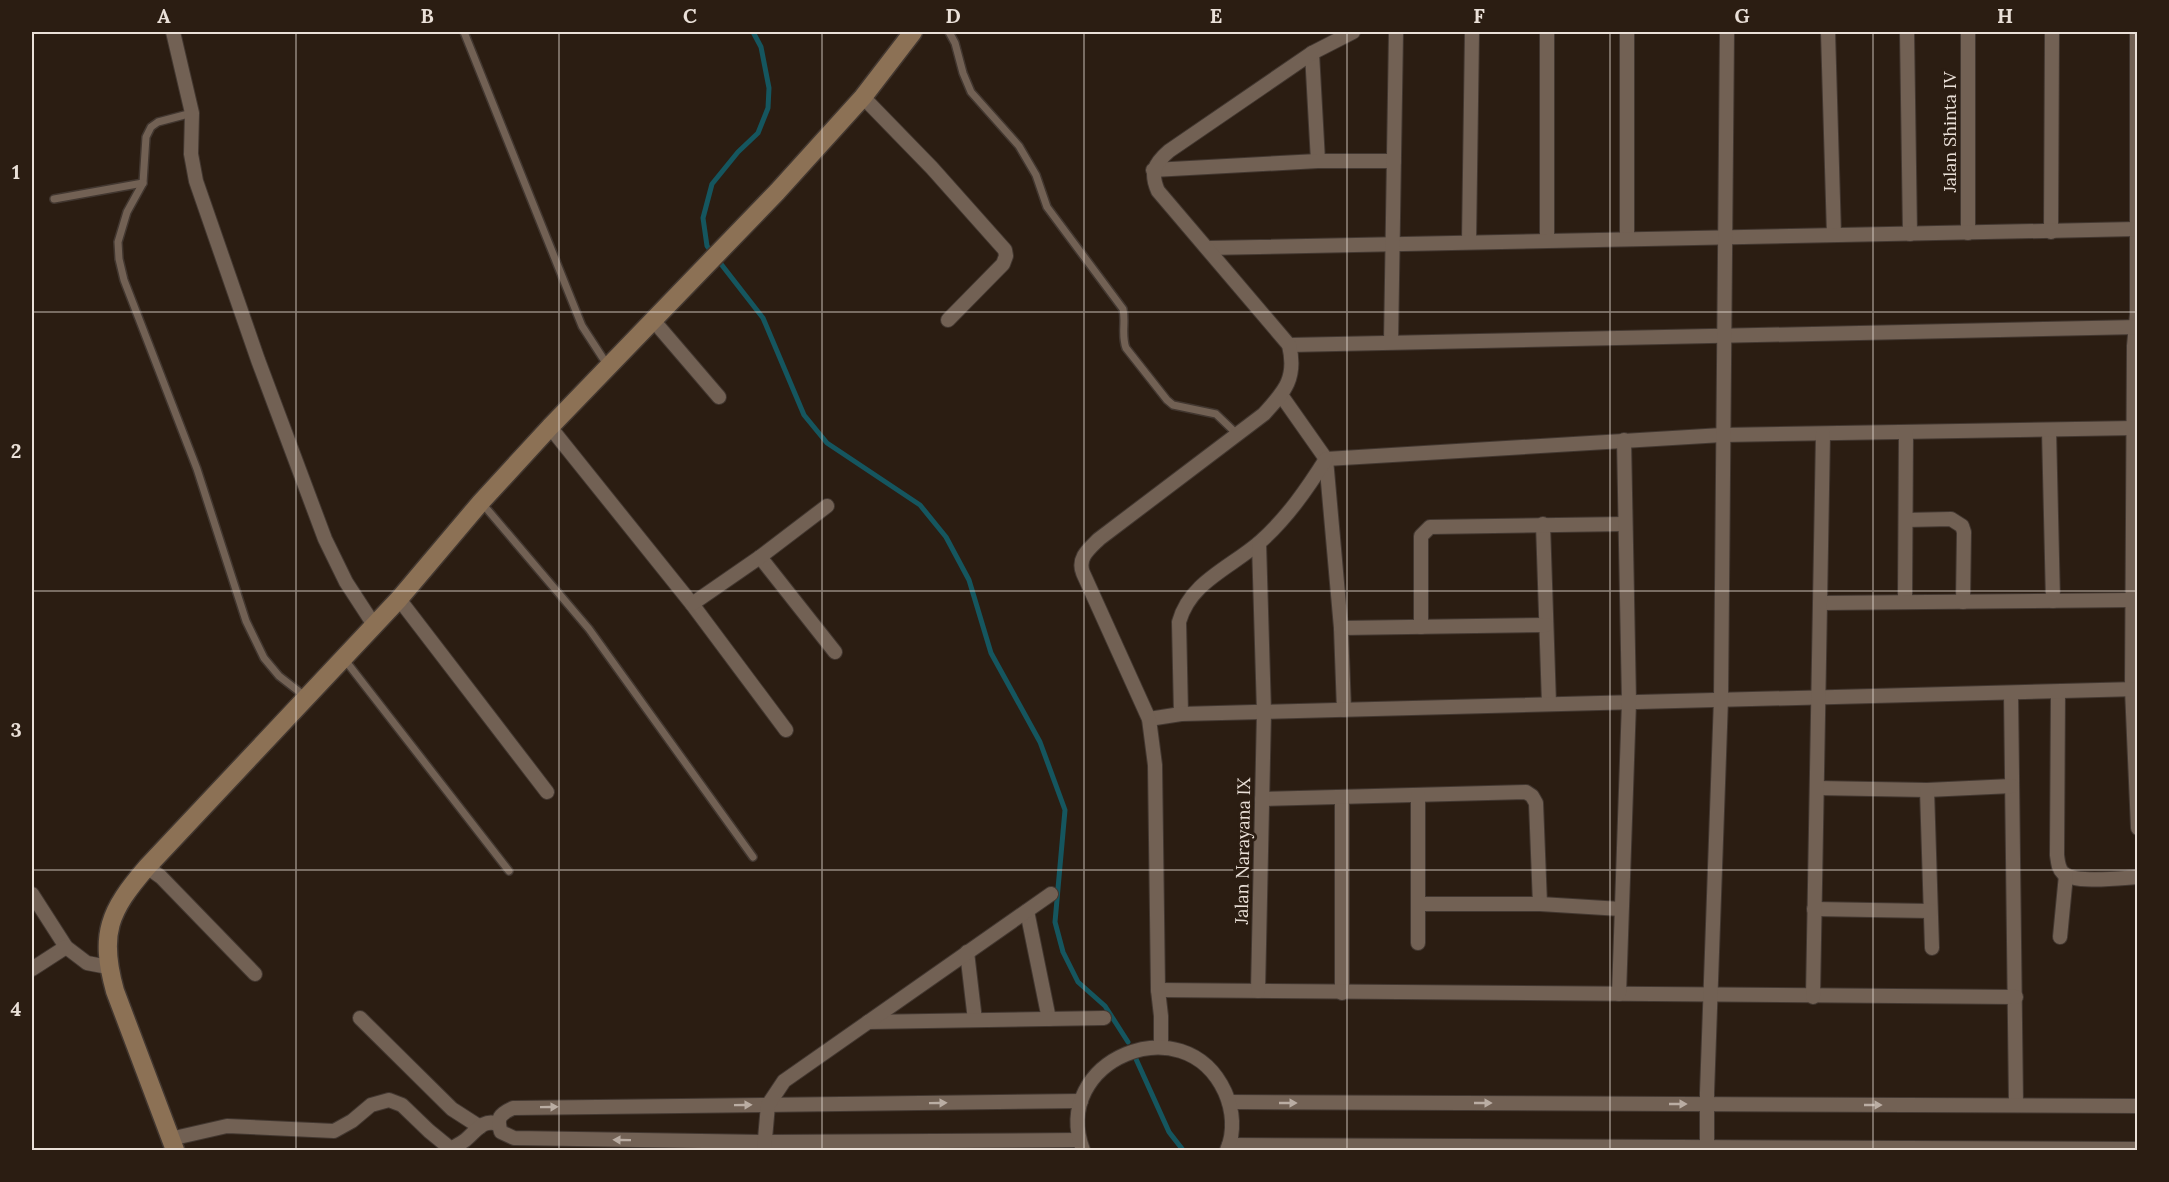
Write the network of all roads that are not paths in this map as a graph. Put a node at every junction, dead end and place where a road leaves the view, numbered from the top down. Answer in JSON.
{"nodes":[{"id":1,"x":173,"y":32,"type":"edge"},
{"id":2,"x":464,"y":32,"type":"edge"},
{"id":3,"x":913,"y":32,"type":"edge"},
{"id":4,"x":949,"y":32,"type":"edge"},
{"id":5,"x":1353,"y":32,"type":"edge"},
{"id":6,"x":1396,"y":32,"type":"edge"},
{"id":7,"x":1472,"y":32,"type":"edge"},
{"id":8,"x":1547,"y":32,"type":"edge"},
{"id":9,"x":1627,"y":32,"type":"edge"},
{"id":10,"x":1727,"y":32,"type":"edge"},
{"id":11,"x":1828,"y":32,"type":"edge"},
{"id":12,"x":1906,"y":32,"type":"edge"},
{"id":13,"x":1968,"y":32,"type":"edge"},
{"id":14,"x":2052,"y":32,"type":"edge"},
{"id":15,"x":2137,"y":32,"type":"edge"},
{"id":16,"x":1312,"y":53,"type":"junction"},
{"id":17,"x":863,"y":97,"type":"junction"},
{"id":18,"x":192,"y":113,"type":"junction"},
{"id":19,"x":1318,"y":161,"type":"junction"},
{"id":20,"x":1394,"y":161,"type":"junction"},
{"id":21,"x":1153,"y":170,"type":"junction"},
{"id":22,"x":143,"y":183,"type":"junction"},
{"id":23,"x":54,"y":199,"type":"dead end"},
{"id":24,"x":2136,"y":230,"type":"junction"},
{"id":25,"x":2051,"y":232,"type":"junction"},
{"id":26,"x":1968,"y":233,"type":"junction"},
{"id":27,"x":1911,"y":234,"type":"junction"},
{"id":28,"x":1834,"y":235,"type":"junction"},
{"id":29,"x":1726,"y":237,"type":"junction"},
{"id":30,"x":1627,"y":238,"type":"junction"},
{"id":31,"x":1547,"y":240,"type":"junction"},
{"id":32,"x":1469,"y":242,"type":"junction"},
{"id":33,"x":1392,"y":244,"type":"junction"},
{"id":34,"x":1207,"y":248,"type":"junction"},
{"id":35,"x":652,"y":320,"type":"junction"},
{"id":36,"x":948,"y":320,"type":"dead end"},
{"id":37,"x":2137,"y":327,"type":"edge"},
{"id":38,"x":1724,"y":335,"type":"junction"},
{"id":39,"x":1391,"y":342,"type":"junction"},
{"id":40,"x":1289,"y":345,"type":"junction"},
{"id":41,"x":608,"y":366,"type":"junction"},
{"id":42,"x":1281,"y":395,"type":"junction"},
{"id":43,"x":719,"y":397,"type":"dead end"},
{"id":44,"x":550,"y":427,"type":"junction"},
{"id":45,"x":2134,"y":428,"type":"junction"},
{"id":46,"x":2049,"y":430,"type":"junction"},
{"id":47,"x":1906,"y":433,"type":"junction"},
{"id":48,"x":1823,"y":434,"type":"junction"},
{"id":49,"x":1238,"y":435,"type":"junction"},
{"id":50,"x":1722,"y":435,"type":"junction"},
{"id":51,"x":1624,"y":440,"type":"junction"},
{"id":52,"x":1326,"y":459,"type":"junction"},
{"id":53,"x":481,"y":502,"type":"junction"},
{"id":54,"x":827,"y":506,"type":"dead end"},
{"id":55,"x":1906,"y":520,"type":"junction"},
{"id":56,"x":1543,"y":524,"type":"junction"},
{"id":57,"x":1625,"y":524,"type":"junction"},
{"id":58,"x":1259,"y":543,"type":"junction"},
{"id":59,"x":760,"y":557,"type":"junction"},
{"id":60,"x":399,"y":599,"type":"junction"},
{"id":61,"x":2133,"y":600,"type":"junction"},
{"id":62,"x":2053,"y":601,"type":"junction"},
{"id":63,"x":1905,"y":602,"type":"junction"},
{"id":64,"x":1963,"y":602,"type":"junction"},
{"id":65,"x":1820,"y":603,"type":"junction"},
{"id":66,"x":692,"y":604,"type":"junction"},
{"id":67,"x":374,"y":625,"type":"junction"},
{"id":68,"x":1546,"y":625,"type":"junction"},
{"id":69,"x":1421,"y":627,"type":"junction"},
{"id":70,"x":1341,"y":628,"type":"junction"},
{"id":71,"x":836,"y":652,"type":"dead end"},
{"id":72,"x":342,"y":658,"type":"junction"},
{"id":73,"x":2135,"y":689,"type":"edge"},
{"id":74,"x":2058,"y":692,"type":"junction"},
{"id":75,"x":2011,"y":693,"type":"junction"},
{"id":76,"x":306,"y":697,"type":"junction"},
{"id":77,"x":1818,"y":697,"type":"junction"},
{"id":78,"x":1721,"y":699,"type":"junction"},
{"id":79,"x":1629,"y":702,"type":"junction"},
{"id":80,"x":1549,"y":704,"type":"junction"},
{"id":81,"x":1344,"y":710,"type":"junction"},
{"id":82,"x":1264,"y":712,"type":"junction"},
{"id":83,"x":1181,"y":714,"type":"junction"},
{"id":84,"x":1149,"y":719,"type":"junction"},
{"id":85,"x":786,"y":730,"type":"dead end"},
{"id":86,"x":2012,"y":786,"type":"junction"},
{"id":87,"x":1817,"y":788,"type":"junction"},
{"id":88,"x":1927,"y":790,"type":"junction"},
{"id":89,"x":548,"y":792,"type":"dead end"},
{"id":90,"x":1418,"y":795,"type":"junction"},
{"id":91,"x":1342,"y":797,"type":"junction"},
{"id":92,"x":1262,"y":799,"type":"junction"},
{"id":93,"x":2138,"y":828,"type":"edge"},
{"id":94,"x":753,"y":857,"type":"dead end"},
{"id":95,"x":147,"y":867,"type":"junction"},
{"id":96,"x":509,"y":871,"type":"dead end"},
{"id":97,"x":2066,"y":875,"type":"junction"},
{"id":98,"x":2138,"y":877,"type":"edge"},
{"id":99,"x":32,"y":894,"type":"edge"},
{"id":100,"x":1051,"y":894,"type":"dead end"},
{"id":101,"x":1418,"y":904,"type":"junction"},
{"id":102,"x":1540,"y":904,"type":"junction"},
{"id":103,"x":1621,"y":909,"type":"junction"},
{"id":104,"x":1814,"y":909,"type":"junction"},
{"id":105,"x":1027,"y":911,"type":"junction"},
{"id":106,"x":1930,"y":911,"type":"junction"},
{"id":107,"x":2060,"y":937,"type":"dead end"},
{"id":108,"x":1418,"y":943,"type":"dead end"},
{"id":109,"x":66,"y":947,"type":"junction"},
{"id":110,"x":1932,"y":948,"type":"dead end"},
{"id":111,"x":967,"y":952,"type":"junction"},
{"id":112,"x":108,"y":967,"type":"junction"},
{"id":113,"x":32,"y":969,"type":"edge"},
{"id":114,"x":255,"y":974,"type":"dead end"},
{"id":115,"x":1158,"y":990,"type":"junction"},
{"id":116,"x":1258,"y":991,"type":"junction"},
{"id":117,"x":1342,"y":993,"type":"junction"},
{"id":118,"x":1618,"y":994,"type":"junction"},
{"id":119,"x":1711,"y":996,"type":"junction"},
{"id":120,"x":1813,"y":997,"type":"junction"},
{"id":121,"x":2016,"y":997,"type":"junction"},
{"id":122,"x":360,"y":1018,"type":"dead end"},
{"id":123,"x":1104,"y":1018,"type":"dead end"},
{"id":124,"x":1048,"y":1019,"type":"junction"},
{"id":125,"x":975,"y":1020,"type":"junction"},
{"id":126,"x":868,"y":1022,"type":"junction"},
{"id":127,"x":1161,"y":1047,"type":"junction"},
{"id":128,"x":1081,"y":1101,"type":"junction"},
{"id":129,"x":1229,"y":1102,"type":"junction"},
{"id":130,"x":1707,"y":1104,"type":"junction"},
{"id":131,"x":768,"y":1105,"type":"junction"},
{"id":132,"x":2016,"y":1105,"type":"junction"},
{"id":133,"x":2138,"y":1106,"type":"edge"},
{"id":134,"x":498,"y":1124,"type":"junction"},
{"id":135,"x":480,"y":1127,"type":"junction"},
{"id":136,"x":173,"y":1144,"type":"edge"},
{"id":137,"x":1081,"y":1145,"type":"edge"},
{"id":138,"x":764,"y":1146,"type":"edge"},
{"id":139,"x":1707,"y":1147,"type":"junction"},
{"id":140,"x":1228,"y":1148,"type":"edge"},
{"id":141,"x":2021,"y":1149,"type":"edge"},
{"id":142,"x":2138,"y":1149,"type":"edge"},
{"id":143,"x":2091,"y":1150,"type":"edge"}],
"edges":[{"from":1,"to":18,"type":"street"},
{"from":2,"to":41,"type":"lane"},
{"from":3,"to":17,"type":"street"},
{"from":4,"to":49,"type":"lane"},
{"from":5,"to":16,"type":"street"},
{"from":6,"to":20,"type":"street"},
{"from":7,"to":32,"type":"street"},
{"from":8,"to":31,"type":"street"},
{"from":9,"to":30,"type":"street"},
{"from":10,"to":29,"type":"street"},
{"from":11,"to":28,"type":"street"},
{"from":12,"to":27,"type":"street"},
{"from":13,"to":26,"type":"street","name":"Jalan Shinta IV"},
{"from":14,"to":25,"type":"street"},
{"from":15,"to":24,"type":"street"},
{"from":16,"to":19,"type":"street"},
{"from":16,"to":21,"type":"street"},
{"from":17,"to":35,"type":"street"},
{"from":17,"to":36,"type":"street"},
{"from":18,"to":22,"type":"lane"},
{"from":18,"to":67,"type":"street"},
{"from":19,"to":20,"type":"street"},
{"from":19,"to":21,"type":"street"},
{"from":20,"to":33,"type":"street"},
{"from":21,"to":34,"type":"street"},
{"from":22,"to":23,"type":"lane"},
{"from":22,"to":76,"type":"lane"},
{"from":24,"to":25,"type":"street"},
{"from":24,"to":37,"type":"street"},
{"from":25,"to":26,"type":"street"},
{"from":26,"to":27,"type":"street"},
{"from":27,"to":28,"type":"street"},
{"from":28,"to":29,"type":"street"},
{"from":29,"to":30,"type":"street"},
{"from":29,"to":38,"type":"street"},
{"from":30,"to":31,"type":"street"},
{"from":31,"to":32,"type":"street"},
{"from":32,"to":33,"type":"street"},
{"from":33,"to":34,"type":"street"},
{"from":33,"to":39,"type":"street"},
{"from":34,"to":40,"type":"street"},
{"from":35,"to":41,"type":"street"},
{"from":35,"to":43,"type":"street"},
{"from":37,"to":38,"type":"street"},
{"from":37,"to":45,"type":"street"},
{"from":38,"to":39,"type":"street"},
{"from":38,"to":50,"type":"street"},
{"from":39,"to":40,"type":"street"},
{"from":40,"to":42,"type":"street"},
{"from":41,"to":44,"type":"street"},
{"from":42,"to":49,"type":"street"},
{"from":42,"to":52,"type":"street"},
{"from":44,"to":53,"type":"street"},
{"from":44,"to":66,"type":"street"},
{"from":45,"to":46,"type":"street"},
{"from":45,"to":61,"type":"street"},
{"from":46,"to":47,"type":"street"},
{"from":46,"to":62,"type":"street"},
{"from":47,"to":48,"type":"street"},
{"from":47,"to":55,"type":"street"},
{"from":48,"to":50,"type":"street"},
{"from":48,"to":65,"type":"street"},
{"from":49,"to":84,"type":"street"},
{"from":50,"to":51,"type":"street"},
{"from":50,"to":78,"type":"street"},
{"from":51,"to":52,"type":"street"},
{"from":51,"to":57,"type":"street"},
{"from":52,"to":58,"type":"street"},
{"from":52,"to":70,"type":"street"},
{"from":53,"to":60,"type":"street"},
{"from":53,"to":94,"type":"lane"},
{"from":54,"to":59,"type":"street"},
{"from":55,"to":63,"type":"street"},
{"from":55,"to":64,"type":"street"},
{"from":56,"to":57,"type":"street"},
{"from":56,"to":68,"type":"street"},
{"from":56,"to":69,"type":"street"},
{"from":57,"to":79,"type":"street"},
{"from":58,"to":82,"type":"street","name":"Jalan Narayana IX"},
{"from":58,"to":83,"type":"street"},
{"from":59,"to":66,"type":"street"},
{"from":59,"to":71,"type":"street"},
{"from":60,"to":67,"type":"street"},
{"from":60,"to":89,"type":"street"},
{"from":61,"to":62,"type":"street"},
{"from":61,"to":73,"type":"street"},
{"from":62,"to":64,"type":"street"},
{"from":63,"to":64,"type":"street"},
{"from":63,"to":65,"type":"street"},
{"from":65,"to":77,"type":"street"},
{"from":66,"to":85,"type":"street"},
{"from":67,"to":72,"type":"street"},
{"from":68,"to":69,"type":"street"},
{"from":68,"to":80,"type":"street"},
{"from":69,"to":70,"type":"street"},
{"from":70,"to":81,"type":"street"},
{"from":72,"to":76,"type":"street"},
{"from":72,"to":96,"type":"lane"},
{"from":73,"to":74,"type":"street"},
{"from":73,"to":93,"type":"street"},
{"from":74,"to":75,"type":"street"},
{"from":74,"to":97,"type":"street"},
{"from":75,"to":77,"type":"street"},
{"from":75,"to":86,"type":"street"},
{"from":76,"to":95,"type":"street"},
{"from":77,"to":78,"type":"street"},
{"from":77,"to":87,"type":"street"},
{"from":78,"to":79,"type":"street"},
{"from":78,"to":119,"type":"street"},
{"from":79,"to":80,"type":"street"},
{"from":79,"to":103,"type":"street"},
{"from":80,"to":81,"type":"street"},
{"from":81,"to":82,"type":"street"},
{"from":82,"to":83,"type":"street"},
{"from":82,"to":92,"type":"street","name":"Jalan Narayana IX"},
{"from":83,"to":84,"type":"street"},
{"from":84,"to":115,"type":"street"},
{"from":86,"to":88,"type":"street"},
{"from":86,"to":121,"type":"street"},
{"from":87,"to":88,"type":"street"},
{"from":87,"to":104,"type":"street"},
{"from":88,"to":106,"type":"street"},
{"from":90,"to":91,"type":"street"},
{"from":90,"to":101,"type":"street"},
{"from":90,"to":102,"type":"street"},
{"from":91,"to":92,"type":"street"},
{"from":91,"to":117,"type":"street"},
{"from":92,"to":116,"type":"street","name":"Jalan Narayana IX"},
{"from":95,"to":112,"type":"street"},
{"from":95,"to":114,"type":"street"},
{"from":97,"to":98,"type":"street"},
{"from":97,"to":107,"type":"street"},
{"from":99,"to":109,"type":"street"},
{"from":100,"to":105,"type":"street"},
{"from":101,"to":102,"type":"street"},
{"from":101,"to":108,"type":"street"},
{"from":102,"to":103,"type":"street"},
{"from":103,"to":118,"type":"street"},
{"from":104,"to":106,"type":"street"},
{"from":104,"to":120,"type":"street"},
{"from":105,"to":111,"type":"street"},
{"from":105,"to":124,"type":"street"},
{"from":106,"to":110,"type":"street"},
{"from":109,"to":112,"type":"street"},
{"from":109,"to":113,"type":"street"},
{"from":111,"to":125,"type":"street"},
{"from":111,"to":126,"type":"street"},
{"from":112,"to":136,"type":"street"},
{"from":115,"to":116,"type":"street"},
{"from":115,"to":127,"type":"street"},
{"from":116,"to":117,"type":"street"},
{"from":117,"to":118,"type":"street"},
{"from":118,"to":119,"type":"street"},
{"from":119,"to":120,"type":"street"},
{"from":119,"to":130,"type":"street"},
{"from":120,"to":121,"type":"street"},
{"from":121,"to":132,"type":"street"},
{"from":122,"to":135,"type":"street"},
{"from":123,"to":124,"type":"street"},
{"from":124,"to":125,"type":"street"},
{"from":125,"to":126,"type":"street"},
{"from":126,"to":131,"type":"street"},
{"from":127,"to":128,"type":"street"},
{"from":127,"to":129,"type":"street"},
{"from":131,"to":128,"type":"street","one_way":true},
{"from":128,"to":137,"type":"street"},
{"from":129,"to":130,"type":"street","one_way":true},
{"from":129,"to":140,"type":"street"},
{"from":130,"to":132,"type":"street","one_way":true},
{"from":130,"to":139,"type":"street"},
{"from":134,"to":131,"type":"street","one_way":true},
{"from":131,"to":138,"type":"street"},
{"from":132,"to":133,"type":"street"},
{"from":134,"to":135,"type":"street"},
{"from":138,"to":134,"type":"street","one_way":true},
{"from":135,"to":136,"type":"street"},
{"from":137,"to":138,"type":"street"},
{"from":139,"to":140,"type":"street"},
{"from":139,"to":141,"type":"street"},
{"from":141,"to":143,"type":"street"},
{"from":142,"to":143,"type":"street"}]}
